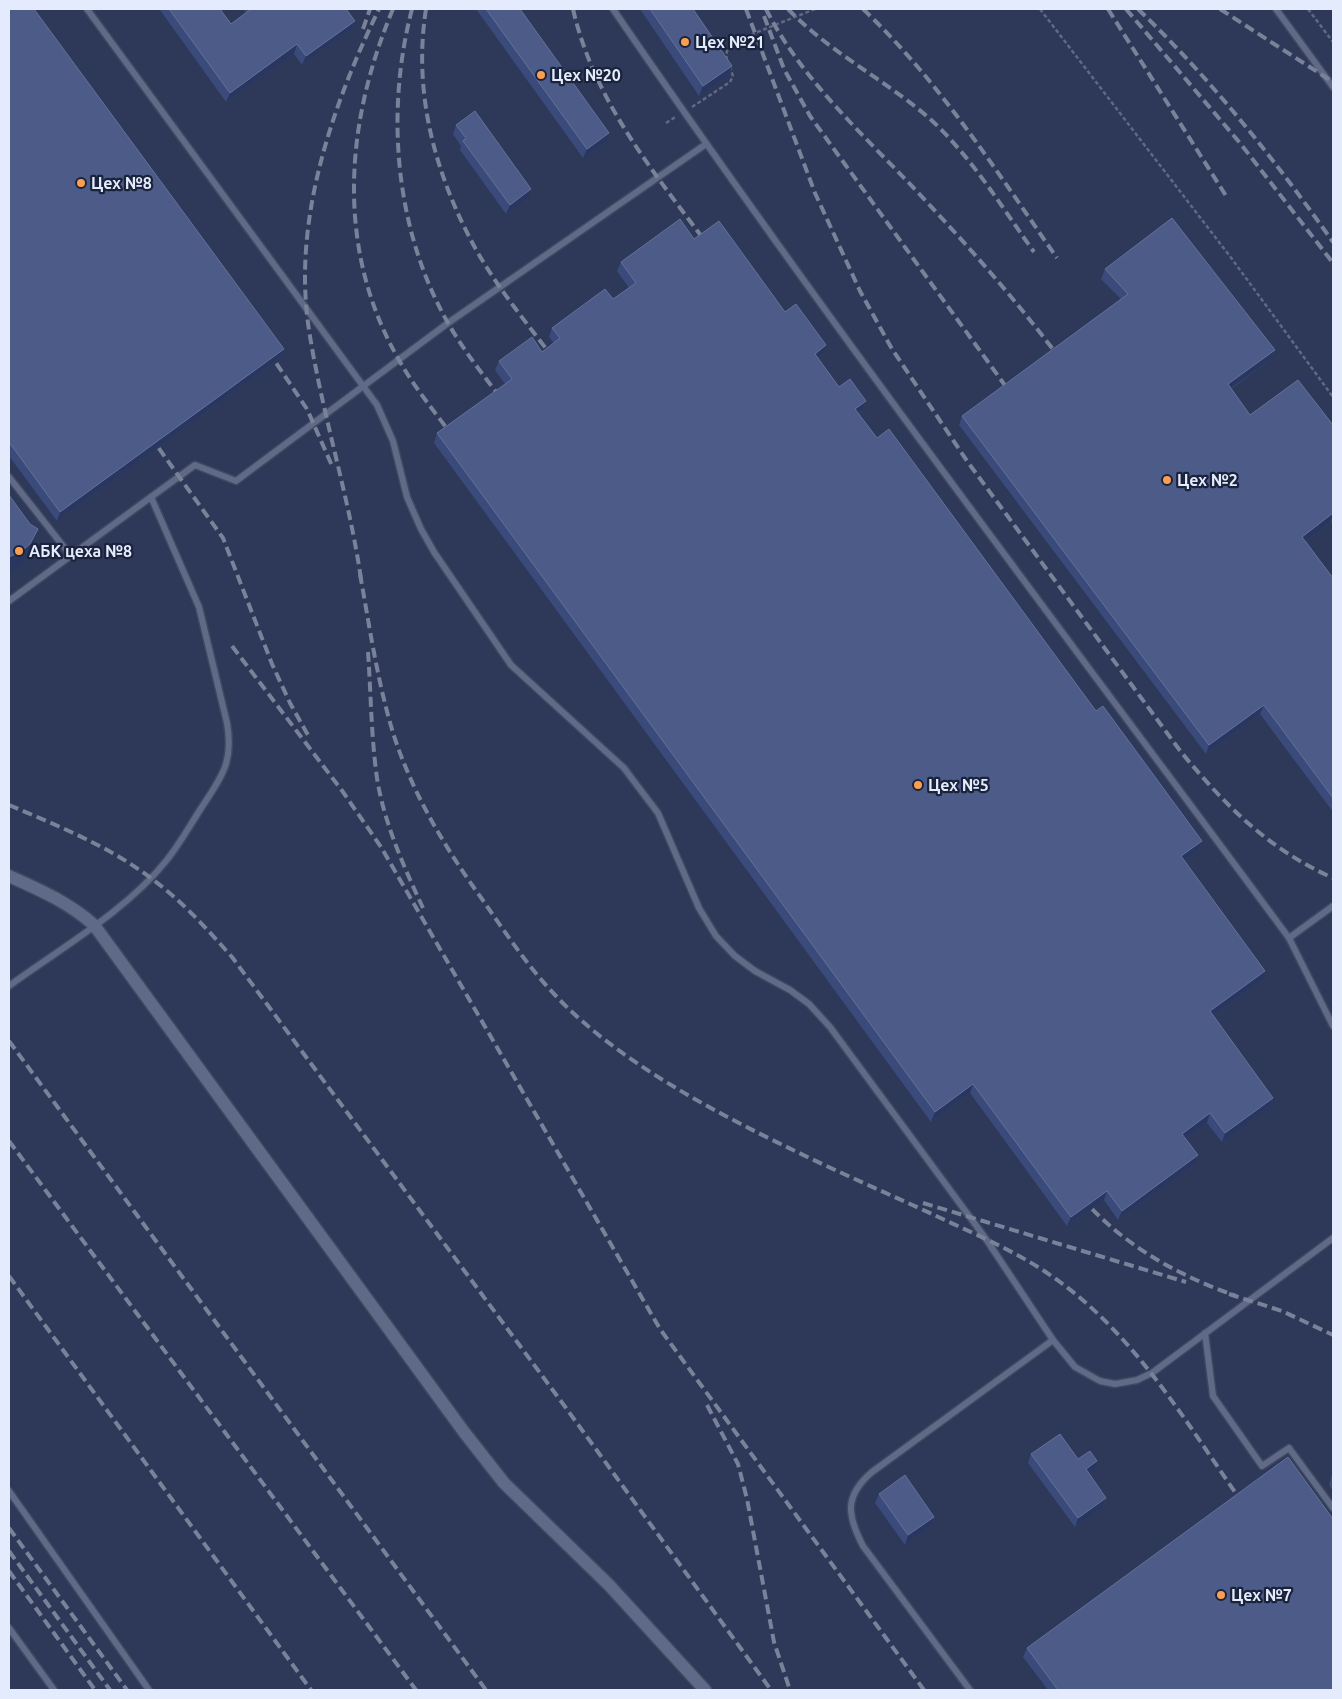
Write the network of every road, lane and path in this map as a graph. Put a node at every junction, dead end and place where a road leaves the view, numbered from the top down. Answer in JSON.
{"nodes":[{"id":1,"x":88,"y":9,"type":"edge"},
{"id":2,"x":613,"y":9,"type":"edge"},
{"id":3,"x":815,"y":9,"type":"edge"},
{"id":4,"x":1040,"y":9,"type":"edge"},
{"id":5,"x":1276,"y":9,"type":"edge"},
{"id":6,"x":1308,"y":9,"type":"edge"},
{"id":7,"x":1333,"y":42,"type":"edge"},
{"id":8,"x":1333,"y":87,"type":"edge"},
{"id":9,"x":684,"y":112,"type":"junction"},
{"id":10,"x":666,"y":123,"type":"dead end"},
{"id":11,"x":706,"y":144,"type":"junction"},
{"id":12,"x":365,"y":387,"type":"junction"},
{"id":13,"x":1333,"y":397,"type":"edge"},
{"id":14,"x":9,"y":477,"type":"edge"},
{"id":15,"x":151,"y":497,"type":"junction"},
{"id":16,"x":71,"y":556,"type":"junction"},
{"id":17,"x":9,"y":601,"type":"edge"},
{"id":18,"x":9,"y":876,"type":"edge"},
{"id":19,"x":1333,"y":906,"type":"edge"},
{"id":20,"x":94,"y":925,"type":"junction"},
{"id":21,"x":1289,"y":938,"type":"junction"},
{"id":22,"x":9,"y":986,"type":"edge"},
{"id":23,"x":1333,"y":1026,"type":"edge"},
{"id":24,"x":1333,"y":1238,"type":"edge"},
{"id":25,"x":1205,"y":1333,"type":"junction"},
{"id":26,"x":1053,"y":1340,"type":"junction"},
{"id":27,"x":9,"y":1491,"type":"edge"},
{"id":28,"x":1333,"y":1508,"type":"edge"},
{"id":29,"x":9,"y":1628,"type":"edge"},
{"id":30,"x":54,"y":1690,"type":"edge"},
{"id":31,"x":149,"y":1690,"type":"edge"},
{"id":32,"x":706,"y":1690,"type":"edge"},
{"id":33,"x":970,"y":1690,"type":"edge"}],
"edges":[{"from":1,"to":12,"type":"lane"},
{"from":2,"to":9,"type":"lane"},
{"from":3,"to":9,"type":"path"},
{"from":4,"to":13,"type":"path"},
{"from":5,"to":8,"type":"lane"},
{"from":6,"to":7,"type":"path"},
{"from":9,"to":10,"type":"path"},
{"from":9,"to":11,"type":"lane"},
{"from":11,"to":12,"type":"lane"},
{"from":11,"to":21,"type":"lane"},
{"from":12,"to":15,"type":"lane"},
{"from":12,"to":26,"type":"lane"},
{"from":14,"to":16,"type":"lane"},
{"from":15,"to":16,"type":"lane"},
{"from":15,"to":20,"type":"lane"},
{"from":16,"to":17,"type":"lane"},
{"from":18,"to":20,"type":"street"},
{"from":19,"to":21,"type":"lane"},
{"from":20,"to":22,"type":"lane"},
{"from":20,"to":32,"type":"street"},
{"from":21,"to":23,"type":"lane"},
{"from":24,"to":25,"type":"lane"},
{"from":25,"to":26,"type":"lane"},
{"from":25,"to":28,"type":"lane"},
{"from":26,"to":33,"type":"lane"},
{"from":27,"to":31,"type":"lane"},
{"from":29,"to":30,"type":"lane"}]}
